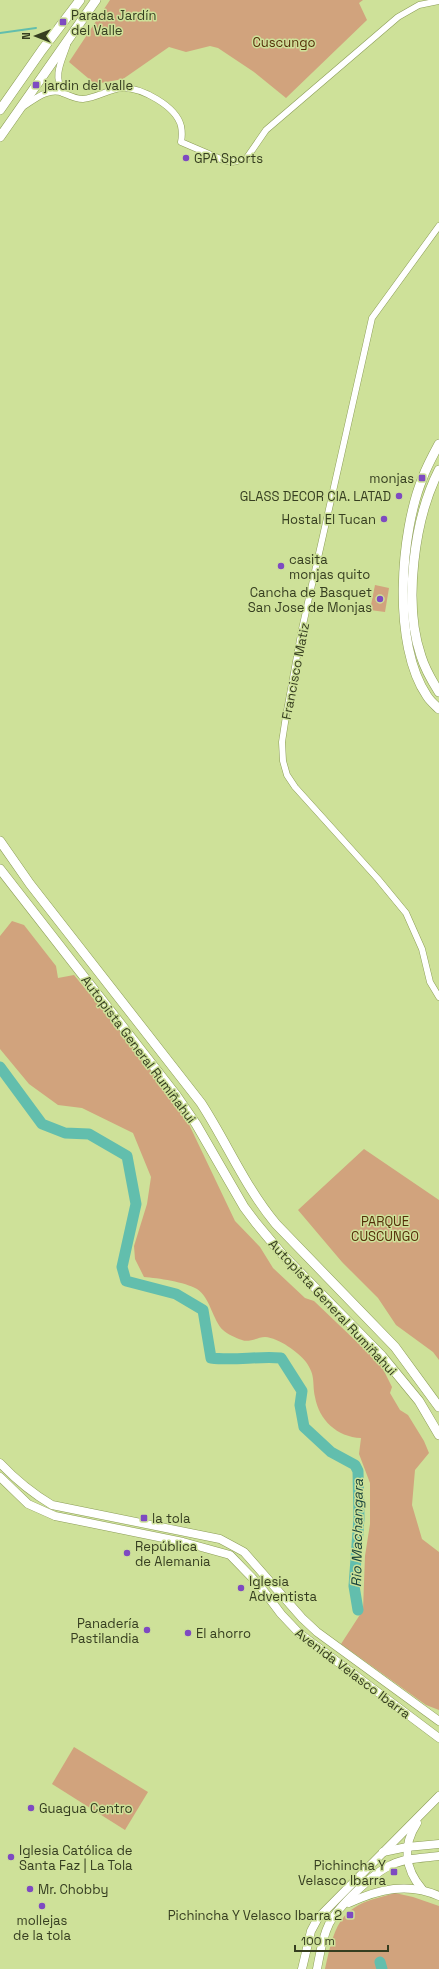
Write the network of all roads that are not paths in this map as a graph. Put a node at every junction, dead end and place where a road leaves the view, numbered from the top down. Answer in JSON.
{"nodes":[{"id":1,"x":80,"y":0,"type":"edge"},
{"id":2,"x":96,"y":0,"type":"edge"},
{"id":3,"x":439,"y":1,"type":"edge"},
{"id":4,"x":69,"y":39,"type":"junction"},
{"id":5,"x":63,"y":93,"type":"junction"},
{"id":6,"x":21,"y":108,"type":"junction"},
{"id":7,"x":0,"y":110,"type":"edge"},
{"id":8,"x":0,"y":137,"type":"edge"},
{"id":9,"x":439,"y":226,"type":"edge"},
{"id":10,"x":439,"y":444,"type":"edge"},
{"id":11,"x":439,"y":470,"type":"edge"},
{"id":12,"x":439,"y":692,"type":"edge"},
{"id":13,"x":439,"y":709,"type":"edge"},
{"id":14,"x":0,"y":842,"type":"edge"},
{"id":15,"x":0,"y":869,"type":"edge"},
{"id":16,"x":439,"y":997,"type":"edge"},
{"id":17,"x":439,"y":1407,"type":"edge"},
{"id":18,"x":439,"y":1435,"type":"edge"},
{"id":19,"x":0,"y":1463,"type":"edge"},
{"id":20,"x":0,"y":1477,"type":"edge"},
{"id":21,"x":439,"y":1721,"type":"edge"},
{"id":22,"x":422,"y":1726,"type":"junction"},
{"id":23,"x":439,"y":1738,"type":"edge"},
{"id":24,"x":439,"y":1744,"type":"edge"},
{"id":25,"x":439,"y":1792,"type":"edge"},
{"id":26,"x":439,"y":1796,"type":"edge"},
{"id":27,"x":424,"y":1813,"type":"junction"},
{"id":28,"x":439,"y":1844,"type":"edge"},
{"id":29,"x":407,"y":1847,"type":"junction"},
{"id":30,"x":381,"y":1853,"type":"junction"},
{"id":31,"x":439,"y":1856,"type":"edge"},
{"id":32,"x":408,"y":1860,"type":"junction"},
{"id":33,"x":422,"y":1889,"type":"junction"},
{"id":34,"x":439,"y":1896,"type":"edge"},
{"id":35,"x":343,"y":1906,"type":"junction"},
{"id":36,"x":302,"y":1969,"type":"edge"},
{"id":37,"x":317,"y":1969,"type":"edge"}],
"edges":[{"from":1,"to":7,"type":"highway"},
{"from":2,"to":4,"type":"highway"},
{"from":3,"to":5,"type":"street"},
{"from":4,"to":5,"type":"street"},
{"from":4,"to":6,"type":"highway"},
{"from":5,"to":6,"type":"street"},
{"from":6,"to":8,"type":"highway"},
{"from":9,"to":16,"type":"street","name":"Francisco Matiz"},
{"from":10,"to":13,"type":"highway"},
{"from":11,"to":12,"type":"highway"},
{"from":14,"to":17,"type":"highway","name":"Autopista General Rumiñahui"},
{"from":15,"to":18,"type":"highway","name":"Autopista General Rumiñahui"},
{"from":19,"to":21,"type":"main road","name":"Avenida Velasco Ibarra"},
{"from":20,"to":22,"type":"main road","name":"Avenida Velasco Ibarra"},
{"from":22,"to":23,"type":"main road","name":"Avenida Velasco Ibarra"},
{"from":22,"to":24,"type":"main road"},
{"from":25,"to":27,"type":"main road"},
{"from":26,"to":27,"type":"main road"},
{"from":27,"to":29,"type":"main road"},
{"from":27,"to":30,"type":"main road"},
{"from":28,"to":29,"type":"main road"},
{"from":29,"to":30,"type":"main road"},
{"from":29,"to":32,"type":"main road"},
{"from":30,"to":36,"type":"main road"},
{"from":31,"to":32,"type":"main road"},
{"from":32,"to":33,"type":"main road"},
{"from":32,"to":35,"type":"main road"},
{"from":33,"to":34,"type":"main road"},
{"from":33,"to":35,"type":"main road"},
{"from":35,"to":37,"type":"main road"}]}
